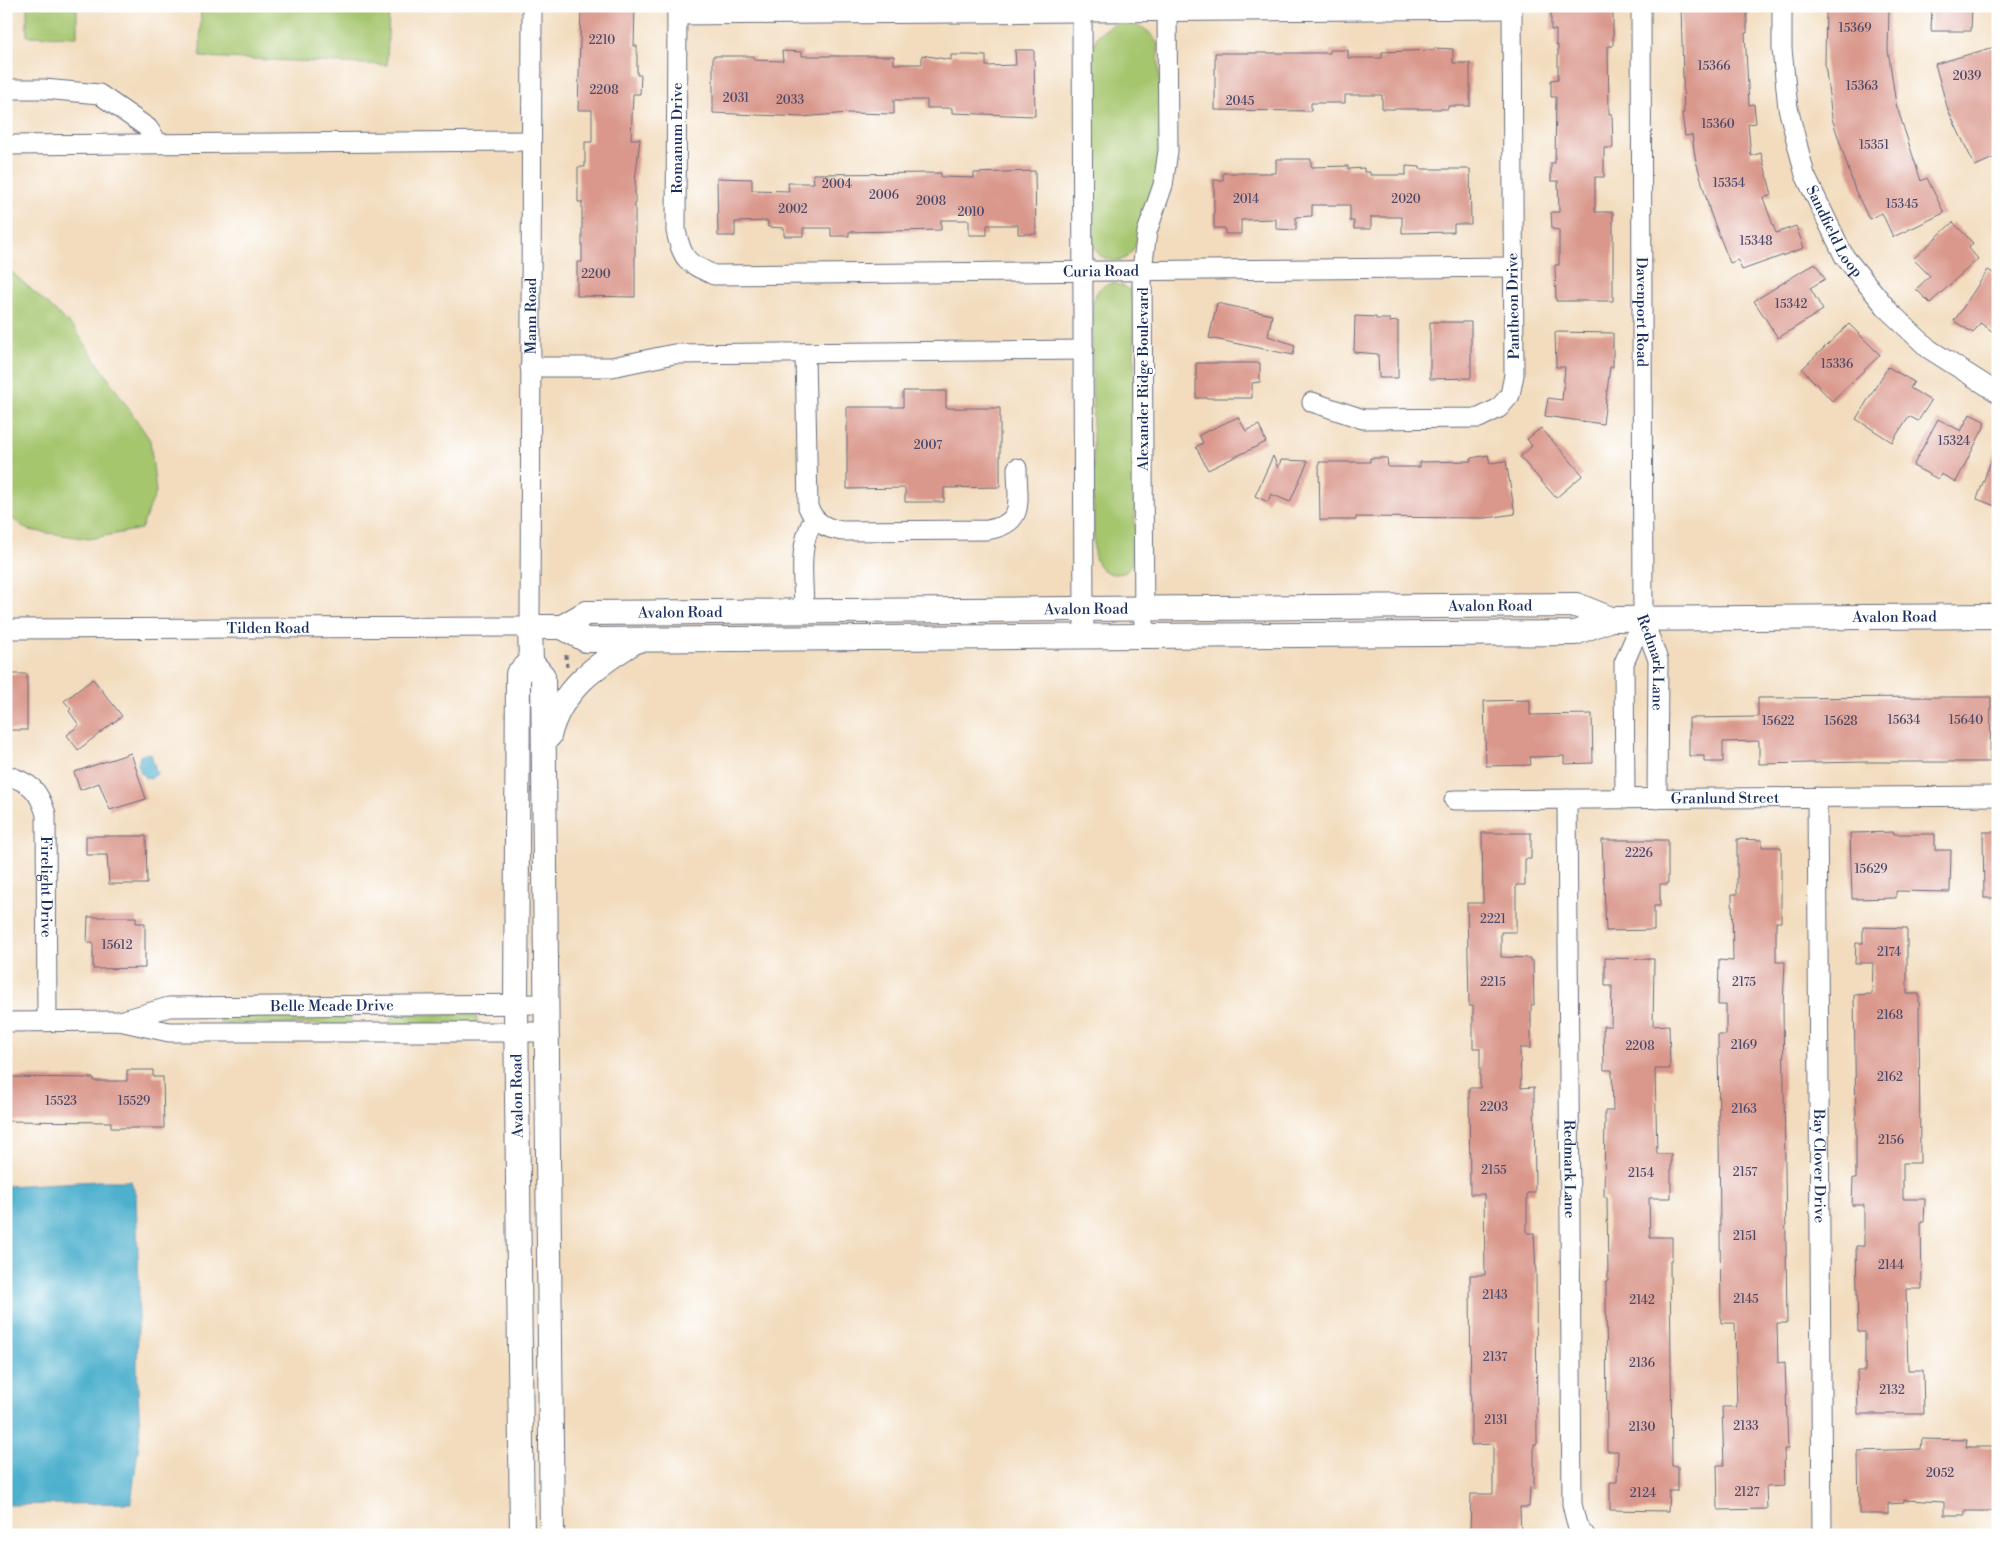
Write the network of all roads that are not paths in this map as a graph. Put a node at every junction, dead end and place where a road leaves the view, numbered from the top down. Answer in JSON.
{"nodes":[{"id":1,"x":532,"y":6,"type":"edge"},
{"id":2,"x":1641,"y":6,"type":"edge"},
{"id":3,"x":1782,"y":6,"type":"edge"},
{"id":4,"x":1512,"y":8,"type":"edge"},
{"id":5,"x":1167,"y":9,"type":"edge"},
{"id":6,"x":1082,"y":10,"type":"edge"},
{"id":7,"x":677,"y":11,"type":"edge"},
{"id":8,"x":6,"y":89,"type":"edge"},
{"id":9,"x":531,"y":141,"type":"junction"},
{"id":10,"x":158,"y":143,"type":"junction"},
{"id":11,"x":6,"y":145,"type":"edge"},
{"id":12,"x":692,"y":265,"type":"joint"},
{"id":13,"x":1512,"y":267,"type":"junction"},
{"id":14,"x":1084,"y":270,"type":"junction"},
{"id":15,"x":1142,"y":270,"type":"junction"},
{"id":16,"x":1084,"y":350,"type":"junction"},
{"id":17,"x":805,"y":353,"type":"junction"},
{"id":18,"x":530,"y":367,"type":"junction"},
{"id":19,"x":1998,"y":393,"type":"edge"},
{"id":20,"x":1312,"y":402,"type":"dead end"},
{"id":21,"x":1017,"y":468,"type":"dead end"},
{"id":22,"x":814,"y":520,"type":"junction"},
{"id":23,"x":1084,"y":608,"type":"junction"},
{"id":24,"x":1144,"y":609,"type":"junction"},
{"id":25,"x":804,"y":611,"type":"junction"},
{"id":26,"x":1998,"y":616,"type":"edge"},
{"id":27,"x":1611,"y":619,"type":"junction"},
{"id":28,"x":1643,"y":619,"type":"junction"},
{"id":29,"x":530,"y":626,"type":"junction"},
{"id":30,"x":562,"y":627,"type":"junction"},
{"id":31,"x":6,"y":629,"type":"edge"},
{"id":32,"x":1084,"y":636,"type":"junction"},
{"id":33,"x":1144,"y":636,"type":"junction"},
{"id":34,"x":638,"y":640,"type":"junction"},
{"id":35,"x":531,"y":662,"type":"junction"},
{"id":36,"x":1625,"y":736,"type":"junction"},
{"id":37,"x":1658,"y":736,"type":"junction"},
{"id":38,"x":545,"y":757,"type":"junction"},
{"id":39,"x":6,"y":775,"type":"edge"},
{"id":40,"x":1998,"y":796,"type":"edge"},
{"id":41,"x":1817,"y":797,"type":"junction"},
{"id":42,"x":1626,"y":799,"type":"junction"},
{"id":43,"x":1657,"y":799,"type":"junction"},
{"id":44,"x":1454,"y":800,"type":"dead end"},
{"id":45,"x":1567,"y":800,"type":"junction"},
{"id":46,"x":547,"y":1004,"type":"junction"},
{"id":47,"x":370,"y":1005,"type":"junction"},
{"id":48,"x":516,"y":1005,"type":"junction"},
{"id":49,"x":203,"y":1007,"type":"junction"},
{"id":50,"x":47,"y":1021,"type":"junction"},
{"id":51,"x":119,"y":1021,"type":"junction"},
{"id":52,"x":6,"y":1022,"type":"edge"},
{"id":53,"x":202,"y":1032,"type":"junction"},
{"id":54,"x":369,"y":1032,"type":"junction"},
{"id":55,"x":517,"y":1032,"type":"junction"},
{"id":56,"x":547,"y":1032,"type":"junction"},
{"id":57,"x":522,"y":1535,"type":"edge"},
{"id":58,"x":552,"y":1535,"type":"edge"},
{"id":59,"x":1585,"y":1535,"type":"edge"},
{"id":60,"x":1822,"y":1535,"type":"edge"}],
"edges":[{"from":1,"to":9,"type":"street","name":"Mann Road"},
{"from":2,"to":28,"type":"street","name":"Davenport Road"},
{"from":3,"to":19,"type":"street","name":"Sandfield Loop"},
{"from":4,"to":5,"type":"street"},
{"from":4,"to":13,"type":"street","name":"Pantheon Drive"},
{"from":5,"to":6,"type":"street"},
{"from":5,"to":15,"type":"street","name":"Alexander Ridge Boulevard"},
{"from":6,"to":7,"type":"street"},
{"from":6,"to":14,"type":"street"},
{"from":7,"to":12,"type":"street","name":"Romanum Drive"},
{"from":8,"to":10,"type":"street"},
{"from":9,"to":10,"type":"street"},
{"from":9,"to":18,"type":"street","name":"Mann Road"},
{"from":10,"to":11,"type":"street"},
{"from":12,"to":14,"type":"street","name":"Curia Road"},
{"from":13,"to":15,"type":"street","name":"Curia Road"},
{"from":13,"to":20,"type":"street","name":"Pantheon Drive"},
{"from":14,"to":15,"type":"street","name":"Curia Road"},
{"from":14,"to":16,"type":"street"},
{"from":15,"to":24,"type":"street","name":"Alexander Ridge Boulevard"},
{"from":16,"to":17,"type":"street"},
{"from":16,"to":23,"type":"street"},
{"from":17,"to":18,"type":"street"},
{"from":17,"to":22,"type":"street"},
{"from":18,"to":29,"type":"street","name":"Mann Road"},
{"from":21,"to":22,"type":"street"},
{"from":22,"to":25,"type":"street"},
{"from":23,"to":24,"type":"main road","name":"Avalon Road"},
{"from":23,"to":25,"type":"main road","name":"Avalon Road"},
{"from":23,"to":32,"type":"street"},
{"from":24,"to":27,"type":"main road","name":"Avalon Road"},
{"from":24,"to":33,"type":"street","name":"Alexander Ridge Boulevard"},
{"from":25,"to":30,"type":"main road","name":"Avalon Road"},
{"from":26,"to":28,"type":"main road","name":"Avalon Road"},
{"from":27,"to":28,"type":"main road","name":"Avalon Road"},
{"from":27,"to":33,"type":"main road","name":"Avalon Road"},
{"from":28,"to":36,"type":"street","name":"Redmark Lane"},
{"from":28,"to":37,"type":"street","name":"Redmark Lane"},
{"from":29,"to":30,"type":"main road","name":"Avalon Road"},
{"from":29,"to":31,"type":"street","name":"Tilden Road"},
{"from":29,"to":35,"type":"main road","name":"Avalon Road"},
{"from":30,"to":34,"type":"main road","name":"Avalon Road"},
{"from":32,"to":33,"type":"main road","name":"Avalon Road"},
{"from":32,"to":34,"type":"main road","name":"Avalon Road"},
{"from":34,"to":38,"type":"main road"},
{"from":35,"to":38,"type":"main road","name":"Avalon Road"},
{"from":35,"to":48,"type":"main road","name":"Avalon Road"},
{"from":36,"to":37,"type":"street"},
{"from":36,"to":42,"type":"street","name":"Redmark Lane"},
{"from":37,"to":43,"type":"street","name":"Redmark Lane"},
{"from":38,"to":46,"type":"main road","name":"Avalon Road"},
{"from":39,"to":50,"type":"street","name":"Firelight Drive"},
{"from":40,"to":41,"type":"street","name":"Granlund Street"},
{"from":41,"to":43,"type":"street","name":"Granlund Street"},
{"from":41,"to":60,"type":"street","name":"Bay Clover Drive"},
{"from":42,"to":43,"type":"street","name":"Granlund Street"},
{"from":42,"to":45,"type":"street","name":"Granlund Street"},
{"from":44,"to":45,"type":"street","name":"Granlund Street"},
{"from":45,"to":59,"type":"street","name":"Redmark Lane"},
{"from":46,"to":48,"type":"street","name":"Belle Meade Drive"},
{"from":46,"to":56,"type":"main road","name":"Avalon Road"},
{"from":47,"to":48,"type":"street","name":"Belle Meade Drive"},
{"from":47,"to":49,"type":"street","name":"Belle Meade Drive"},
{"from":47,"to":54,"type":"street"},
{"from":48,"to":55,"type":"main road","name":"Avalon Road"},
{"from":49,"to":51,"type":"street","name":"Belle Meade Drive"},
{"from":49,"to":53,"type":"street"},
{"from":50,"to":51,"type":"street","name":"Belle Meade Drive"},
{"from":50,"to":52,"type":"street","name":"Belle Meade Drive"},
{"from":51,"to":53,"type":"street","name":"Belle Meade Drive"},
{"from":53,"to":54,"type":"street","name":"Belle Meade Drive"},
{"from":54,"to":55,"type":"street","name":"Belle Meade Drive"},
{"from":55,"to":56,"type":"street","name":"Belle Meade Drive"},
{"from":55,"to":57,"type":"main road","name":"Avalon Road"},
{"from":56,"to":58,"type":"main road","name":"Avalon Road"}]}
